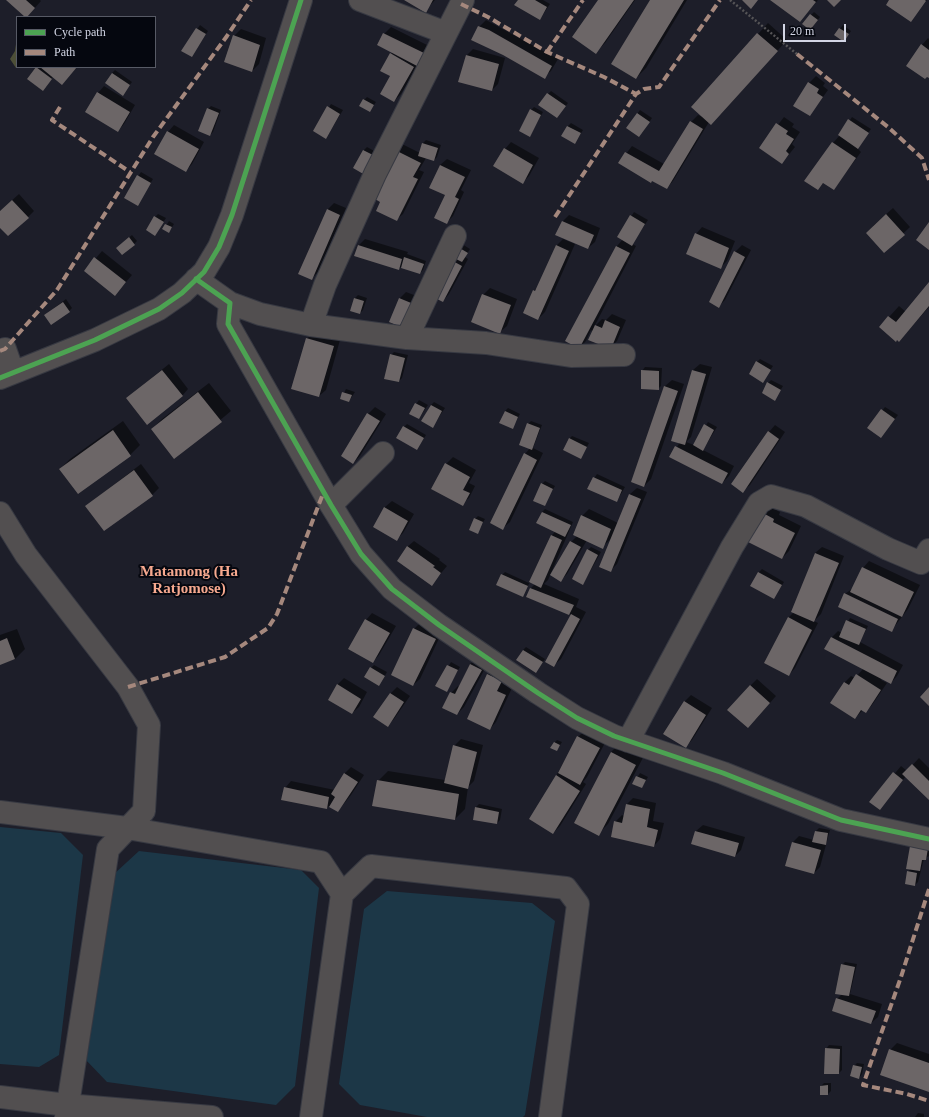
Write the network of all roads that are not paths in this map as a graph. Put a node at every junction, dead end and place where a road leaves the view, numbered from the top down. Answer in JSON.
{"nodes":[{"id":1,"x":301,"y":0,"type":"edge"},
{"id":2,"x":360,"y":0,"type":"edge"},
{"id":3,"x":464,"y":0,"type":"edge"},
{"id":4,"x":446,"y":33,"type":"junction"},
{"id":5,"x":455,"y":236,"type":"dead end"},
{"id":6,"x":196,"y":279,"type":"junction"},
{"id":7,"x":230,"y":303,"type":"junction"},
{"id":8,"x":311,"y":325,"type":"junction"},
{"id":9,"x":407,"y":338,"type":"junction"},
{"id":10,"x":5,"y":349,"type":"dead end"},
{"id":11,"x":624,"y":355,"type":"dead end"},
{"id":12,"x":7,"y":375,"type":"edge"},
{"id":13,"x":382,"y":453,"type":"dead end"},
{"id":14,"x":331,"y":505,"type":"junction"},
{"id":15,"x":0,"y":512,"type":"edge"},
{"id":16,"x":929,"y":550,"type":"edge"},
{"id":17,"x":628,"y":740,"type":"junction"},
{"id":18,"x":0,"y":812,"type":"edge"},
{"id":19,"x":127,"y":828,"type":"junction"},
{"id":20,"x":929,"y":840,"type":"edge"},
{"id":21,"x":342,"y":894,"type":"junction"},
{"id":22,"x":0,"y":1097,"type":"edge"},
{"id":23,"x":67,"y":1111,"type":"edge"},
{"id":24,"x":212,"y":1117,"type":"edge"},
{"id":25,"x":311,"y":1117,"type":"edge"},
{"id":26,"x":550,"y":1117,"type":"edge"}],
"edges":[{"from":1,"to":6,"type":"street"},
{"from":2,"to":4,"type":"street"},
{"from":3,"to":4,"type":"street"},
{"from":4,"to":8,"type":"street"},
{"from":5,"to":9,"type":"street"},
{"from":6,"to":7,"type":"street"},
{"from":6,"to":12,"type":"street"},
{"from":7,"to":8,"type":"street"},
{"from":7,"to":14,"type":"street"},
{"from":8,"to":9,"type":"street"},
{"from":9,"to":11,"type":"street"},
{"from":10,"to":12,"type":"street"},
{"from":13,"to":14,"type":"street"},
{"from":14,"to":17,"type":"street"},
{"from":15,"to":19,"type":"street"},
{"from":16,"to":17,"type":"street"},
{"from":17,"to":20,"type":"street"},
{"from":18,"to":19,"type":"street"},
{"from":19,"to":21,"type":"street"},
{"from":19,"to":23,"type":"street"},
{"from":21,"to":25,"type":"street"},
{"from":21,"to":26,"type":"street"},
{"from":22,"to":23,"type":"street"},
{"from":23,"to":24,"type":"street"}]}
